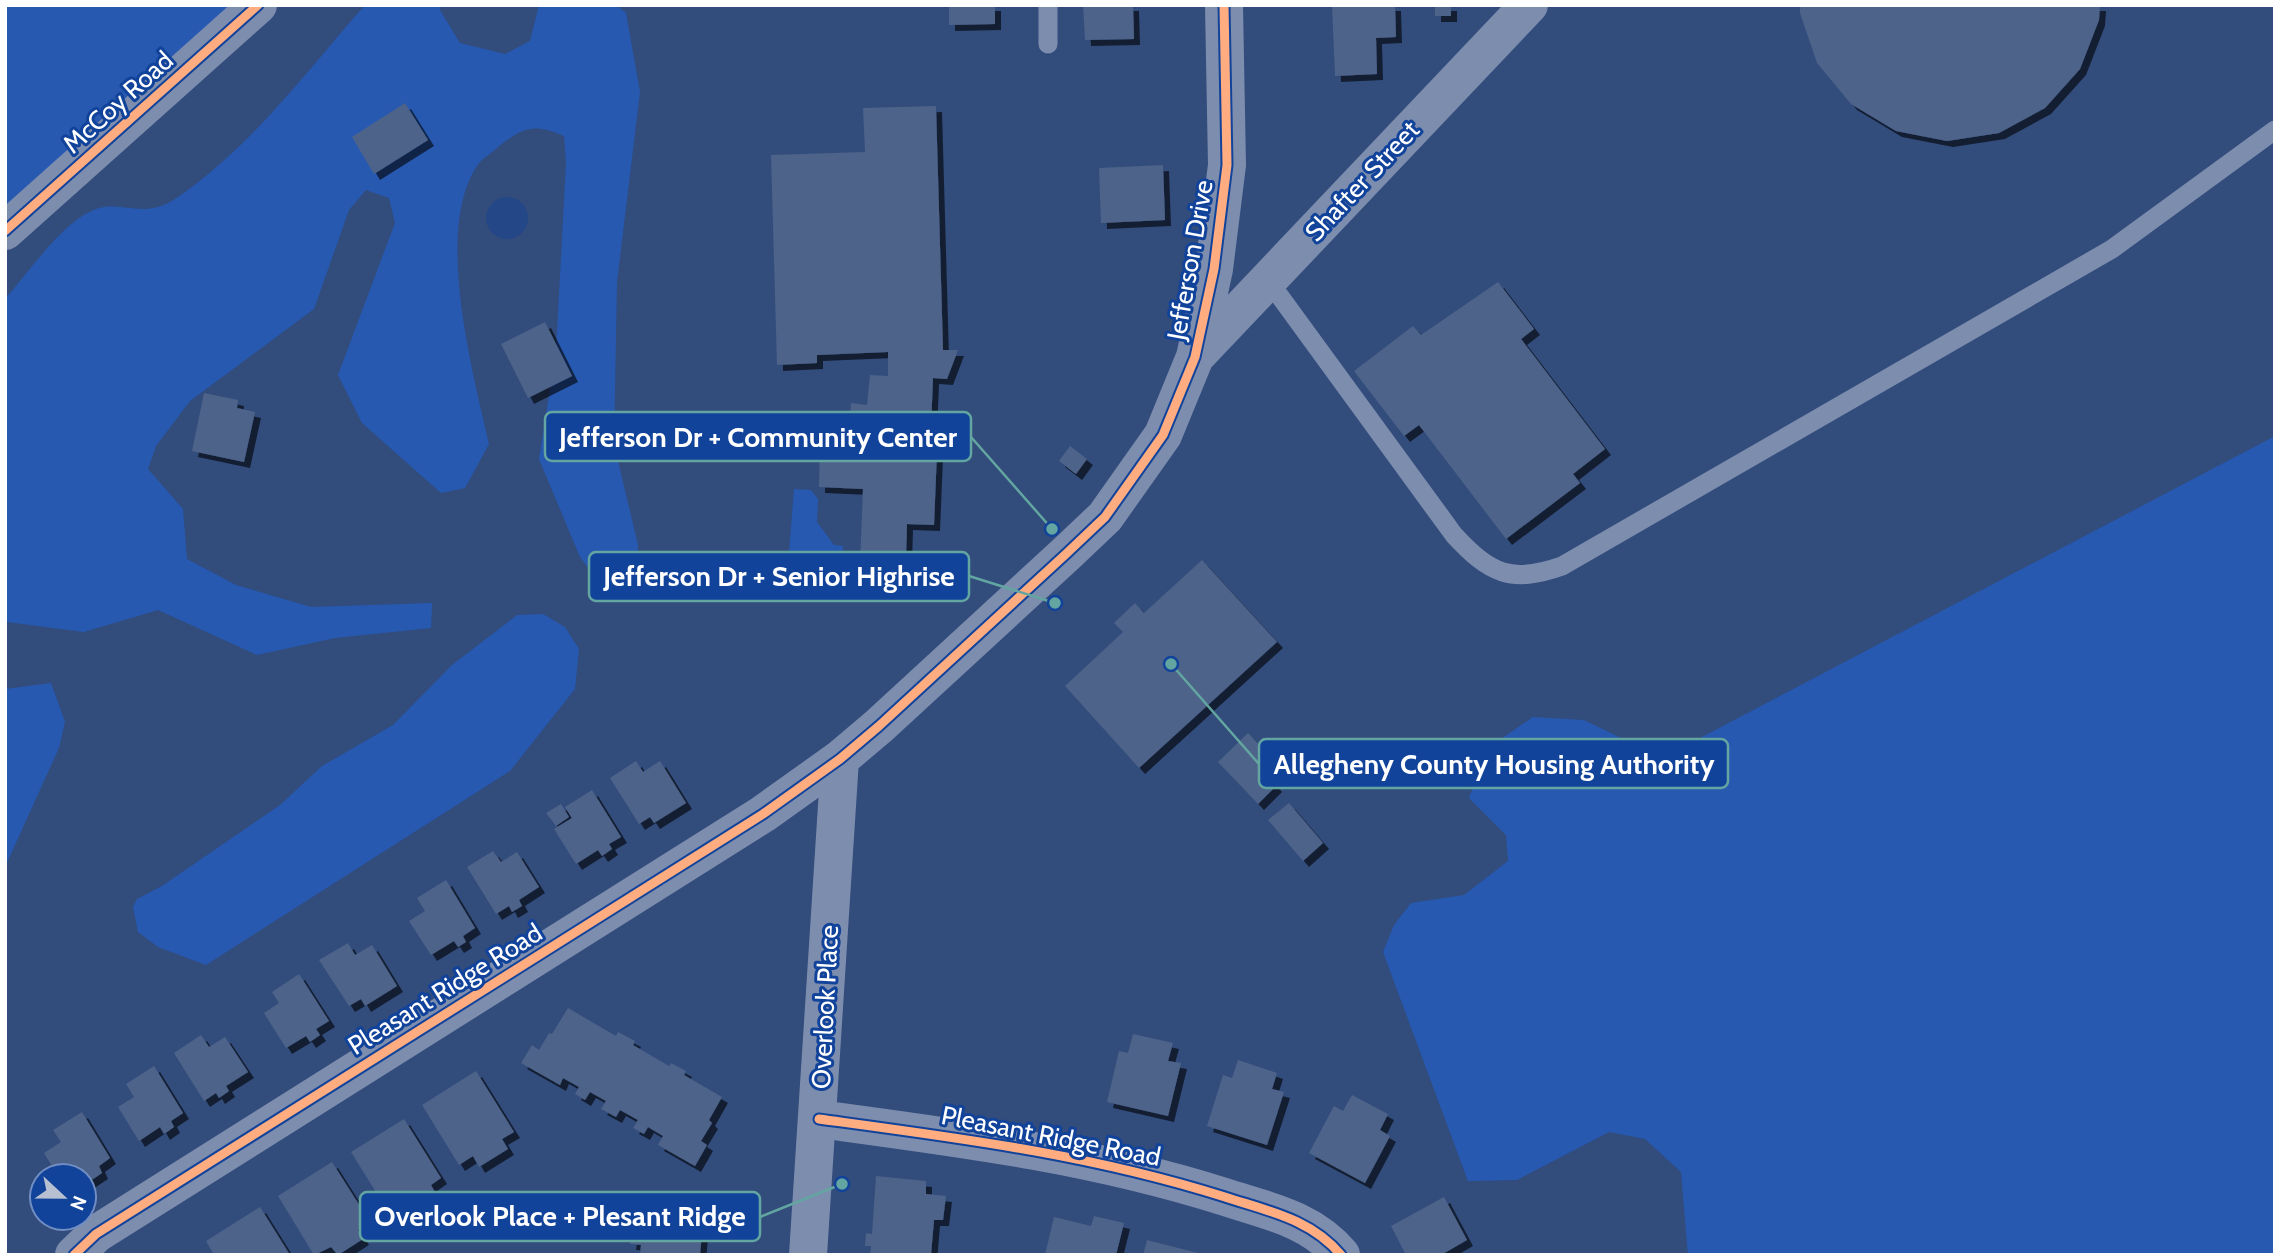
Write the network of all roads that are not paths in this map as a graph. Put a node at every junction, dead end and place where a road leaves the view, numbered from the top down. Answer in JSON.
{"nodes":[{"id":1,"x":258,"y":5,"type":"edge"},
{"id":2,"x":1048,"y":5,"type":"edge"},
{"id":3,"x":1224,"y":5,"type":"edge"},
{"id":4,"x":1528,"y":5,"type":"edge"},
{"id":5,"x":1048,"y":44,"type":"dead end"},
{"id":6,"x":2275,"y":130,"type":"edge"},
{"id":7,"x":5,"y":231,"type":"edge"},
{"id":8,"x":1268,"y":280,"type":"junction"},
{"id":9,"x":1195,"y":357,"type":"junction"},
{"id":10,"x":840,"y":759,"type":"junction"},
{"id":11,"x":819,"y":1119,"type":"junction"},
{"id":12,"x":74,"y":1255,"type":"edge"},
{"id":13,"x":808,"y":1255,"type":"edge"},
{"id":14,"x":1341,"y":1255,"type":"edge"}],
"edges":[{"from":1,"to":7,"type":"street","name":"McCoy Road"},
{"from":2,"to":5,"type":"lane"},
{"from":3,"to":9,"type":"street","name":"Jefferson Drive"},
{"from":4,"to":8,"type":"street","name":"Shafter Street"},
{"from":6,"to":8,"type":"lane"},
{"from":8,"to":9,"type":"street","name":"Shafter Street"},
{"from":9,"to":10,"type":"street","name":"Jefferson Drive"},
{"from":10,"to":11,"type":"street","name":"Overlook Place"},
{"from":10,"to":12,"type":"street","name":"Pleasant Ridge Road"},
{"from":11,"to":13,"type":"street","name":"Overlook Place"},
{"from":11,"to":14,"type":"street","name":"Pleasant Ridge Road"}]}
